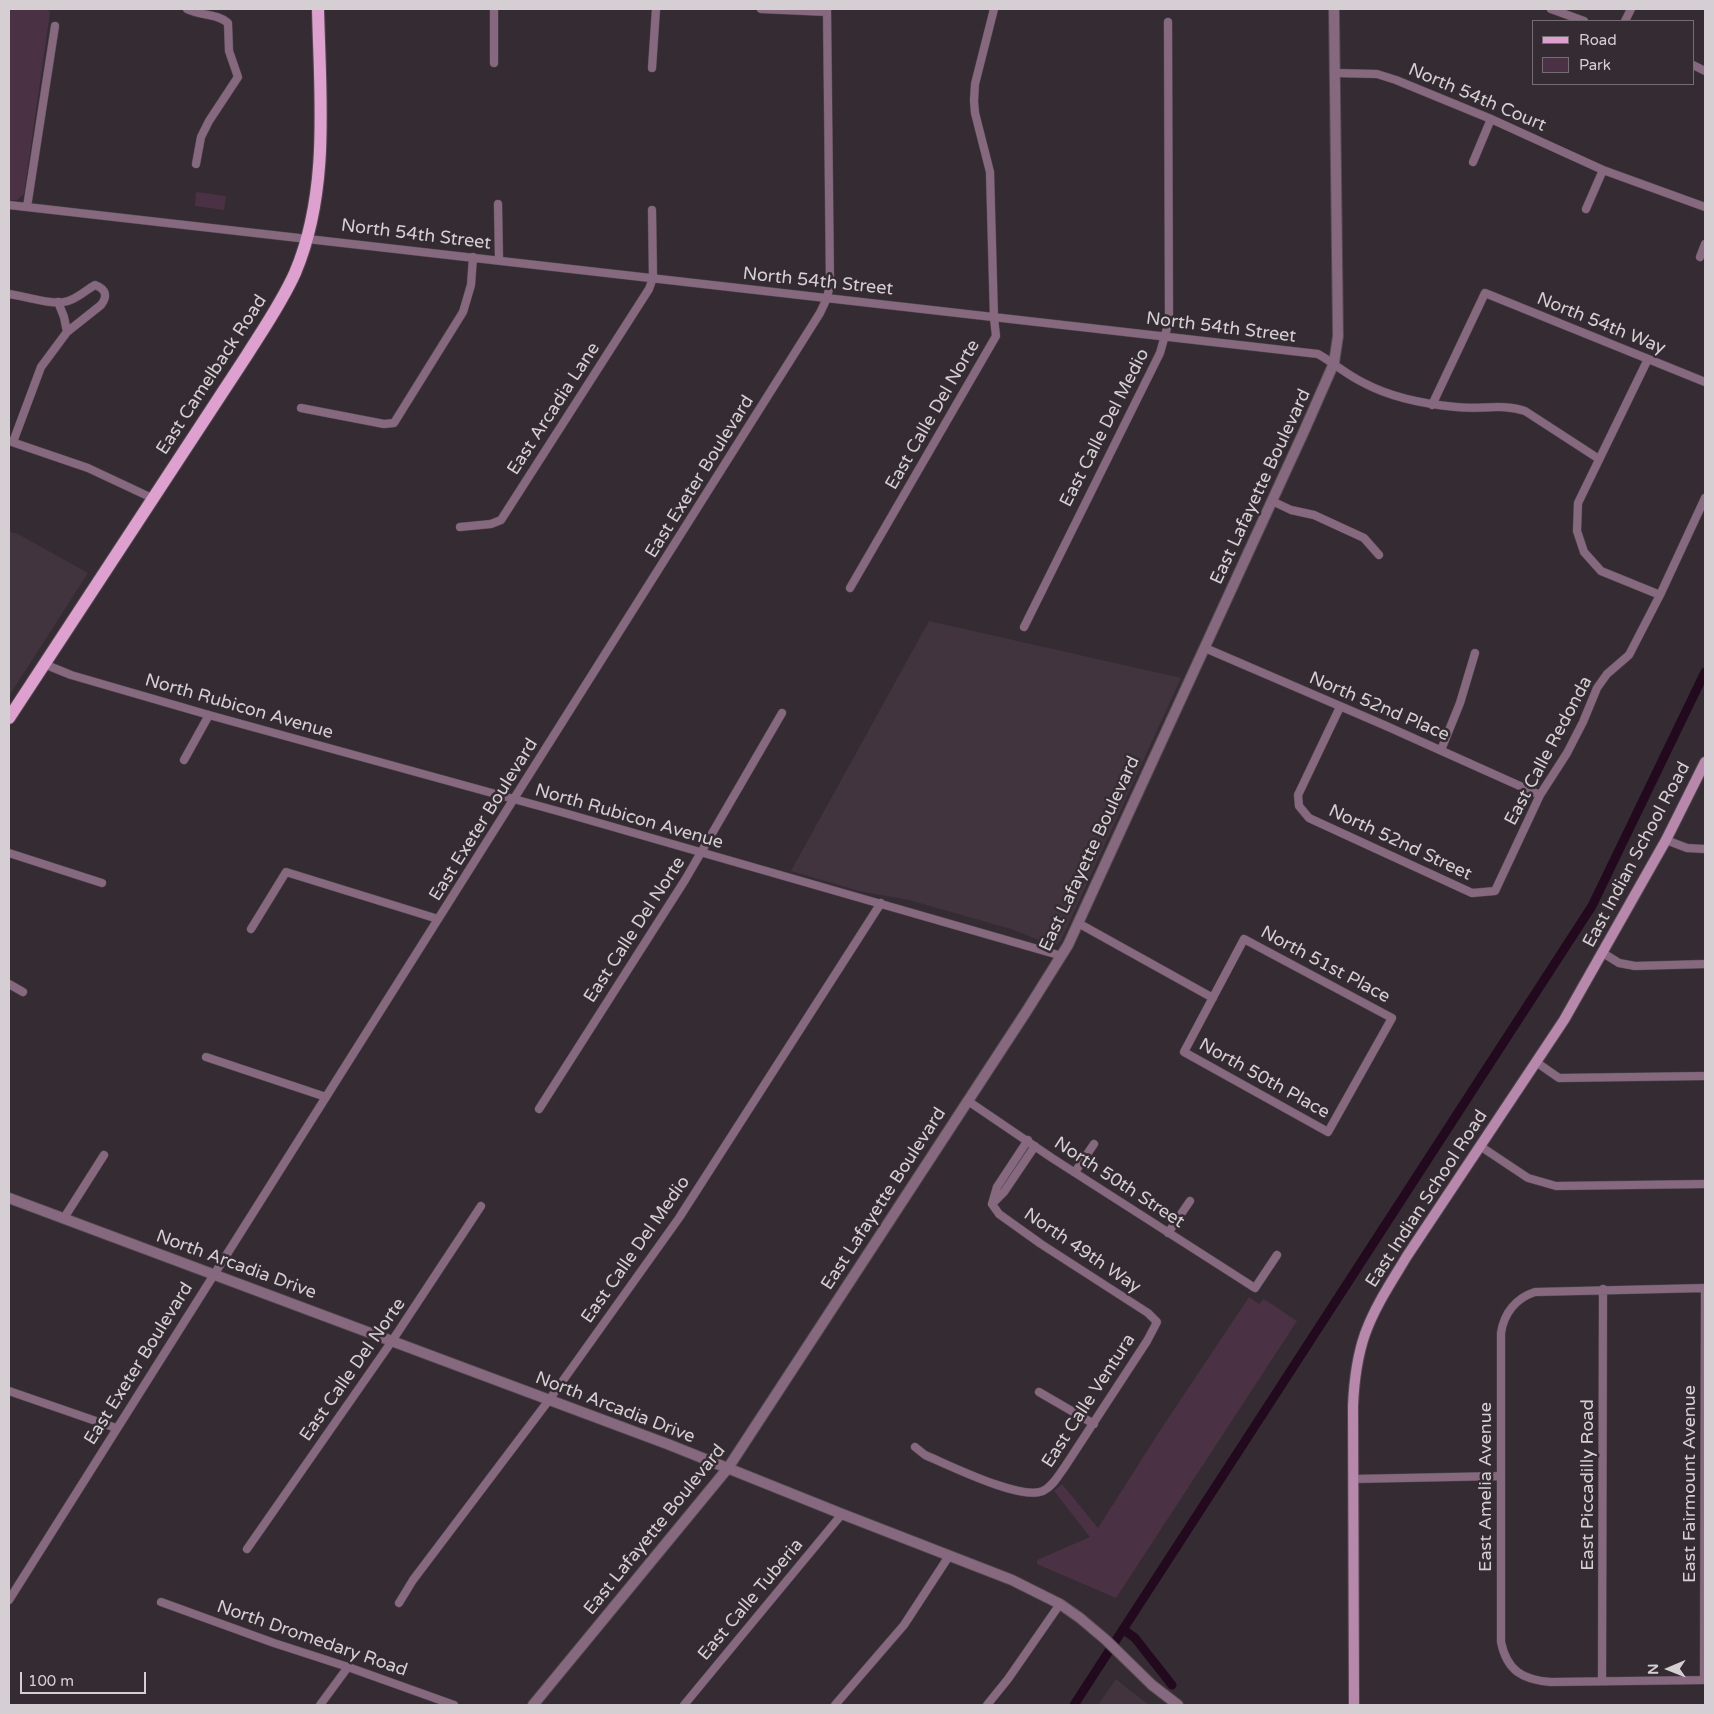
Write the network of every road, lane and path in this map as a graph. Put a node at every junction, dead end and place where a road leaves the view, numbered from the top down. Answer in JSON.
{"nodes":[{"id":1,"x":187,"y":9,"type":"edge"},
{"id":2,"x":318,"y":9,"type":"edge"},
{"id":3,"x":494,"y":9,"type":"edge"},
{"id":4,"x":656,"y":9,"type":"edge"},
{"id":5,"x":761,"y":9,"type":"edge"},
{"id":6,"x":994,"y":9,"type":"edge"},
{"id":7,"x":1334,"y":9,"type":"edge"},
{"id":8,"x":1551,"y":9,"type":"edge"},
{"id":9,"x":827,"y":10,"type":"edge"},
{"id":10,"x":1581,"y":20,"type":"edge"},
{"id":11,"x":1168,"y":22,"type":"dead end"},
{"id":12,"x":55,"y":26,"type":"dead end"},
{"id":13,"x":494,"y":63,"type":"dead end"},
{"id":14,"x":652,"y":68,"type":"dead end"},
{"id":15,"x":1335,"y":73,"type":"junction"},
{"id":16,"x":1491,"y":119,"type":"junction"},
{"id":17,"x":1473,"y":162,"type":"dead end"},
{"id":18,"x":196,"y":164,"type":"dead end"},
{"id":19,"x":1603,"y":170,"type":"junction"},
{"id":20,"x":498,"y":204,"type":"dead end"},
{"id":21,"x":9,"y":205,"type":"edge"},
{"id":22,"x":27,"y":207,"type":"junction"},
{"id":23,"x":1705,"y":207,"type":"edge"},
{"id":24,"x":1586,"y":209,"type":"dead end"},
{"id":25,"x":652,"y":210,"type":"dead end"},
{"id":26,"x":306,"y":238,"type":"junction"},
{"id":27,"x":1705,"y":244,"type":"edge"},
{"id":28,"x":1700,"y":257,"type":"dead end"},
{"id":29,"x":473,"y":258,"type":"junction"},
{"id":30,"x":499,"y":260,"type":"junction"},
{"id":31,"x":653,"y":278,"type":"junction"},
{"id":32,"x":9,"y":294,"type":"edge"},
{"id":33,"x":827,"y":298,"type":"junction"},
{"id":34,"x":58,"y":302,"type":"junction"},
{"id":35,"x":994,"y":318,"type":"junction"},
{"id":36,"x":67,"y":332,"type":"junction"},
{"id":37,"x":1166,"y":336,"type":"junction"},
{"id":38,"x":1648,"y":359,"type":"junction"},
{"id":39,"x":1334,"y":363,"type":"junction"},
{"id":40,"x":1705,"y":382,"type":"edge"},
{"id":41,"x":1432,"y":404,"type":"junction"},
{"id":42,"x":301,"y":408,"type":"dead end"},
{"id":43,"x":11,"y":441,"type":"edge"},
{"id":44,"x":1599,"y":459,"type":"junction"},
{"id":45,"x":152,"y":498,"type":"junction"},
{"id":46,"x":1705,"y":498,"type":"edge"},
{"id":47,"x":1272,"y":501,"type":"junction"},
{"id":48,"x":460,"y":527,"type":"dead end"},
{"id":49,"x":1379,"y":555,"type":"dead end"},
{"id":50,"x":850,"y":588,"type":"dead end"},
{"id":51,"x":1660,"y":595,"type":"junction"},
{"id":52,"x":1024,"y":627,"type":"dead end"},
{"id":53,"x":1205,"y":648,"type":"junction"},
{"id":54,"x":1475,"y":653,"type":"dead end"},
{"id":55,"x":44,"y":664,"type":"junction"},
{"id":56,"x":1340,"y":707,"type":"junction"},
{"id":57,"x":782,"y":713,"type":"dead end"},
{"id":58,"x":208,"y":715,"type":"junction"},
{"id":59,"x":9,"y":718,"type":"edge"},
{"id":60,"x":1441,"y":750,"type":"junction"},
{"id":61,"x":184,"y":760,"type":"dead end"},
{"id":62,"x":1705,"y":762,"type":"edge"},
{"id":63,"x":1540,"y":795,"type":"junction"},
{"id":64,"x":514,"y":800,"type":"junction"},
{"id":65,"x":1666,"y":840,"type":"junction"},
{"id":66,"x":1705,"y":849,"type":"edge"},
{"id":67,"x":9,"y":853,"type":"edge"},
{"id":68,"x":702,"y":854,"type":"junction"},
{"id":69,"x":102,"y":883,"type":"dead end"},
{"id":70,"x":1496,"y":891,"type":"joint"},
{"id":71,"x":881,"y":903,"type":"junction"},
{"id":72,"x":438,"y":920,"type":"junction"},
{"id":73,"x":1078,"y":923,"type":"junction"},
{"id":74,"x":251,"y":929,"type":"dead end"},
{"id":75,"x":1603,"y":953,"type":"junction"},
{"id":76,"x":1062,"y":956,"type":"junction"},
{"id":77,"x":1705,"y":964,"type":"edge"},
{"id":78,"x":9,"y":984,"type":"edge"},
{"id":79,"x":23,"y":992,"type":"dead end"},
{"id":80,"x":1213,"y":998,"type":"junction"},
{"id":81,"x":206,"y":1057,"type":"dead end"},
{"id":82,"x":1536,"y":1062,"type":"junction"},
{"id":83,"x":1705,"y":1076,"type":"edge"},
{"id":84,"x":326,"y":1097,"type":"junction"},
{"id":85,"x":968,"y":1101,"type":"junction"},
{"id":86,"x":539,"y":1109,"type":"dead end"},
{"id":87,"x":1328,"y":1132,"type":"joint"},
{"id":88,"x":1028,"y":1140,"type":"junction"},
{"id":89,"x":1094,"y":1144,"type":"dead end"},
{"id":90,"x":1036,"y":1146,"type":"junction"},
{"id":91,"x":1480,"y":1146,"type":"junction"},
{"id":92,"x":104,"y":1155,"type":"dead end"},
{"id":93,"x":1009,"y":1168,"type":"junction"},
{"id":94,"x":1075,"y":1172,"type":"junction"},
{"id":95,"x":1017,"y":1173,"type":"junction"},
{"id":96,"x":1705,"y":1184,"type":"edge"},
{"id":97,"x":9,"y":1198,"type":"edge"},
{"id":98,"x":1190,"y":1201,"type":"dead end"},
{"id":99,"x":992,"y":1204,"type":"junction"},
{"id":100,"x":481,"y":1206,"type":"dead end"},
{"id":101,"x":64,"y":1218,"type":"junction"},
{"id":102,"x":1168,"y":1233,"type":"junction"},
{"id":103,"x":1277,"y":1255,"type":"dead end"},
{"id":104,"x":213,"y":1274,"type":"junction"},
{"id":105,"x":1705,"y":1288,"type":"edge"},
{"id":106,"x":1603,"y":1289,"type":"junction"},
{"id":107,"x":1156,"y":1322,"type":"joint"},
{"id":108,"x":392,"y":1341,"type":"junction"},
{"id":109,"x":9,"y":1391,"type":"edge"},
{"id":110,"x":1039,"y":1392,"type":"dead end"},
{"id":111,"x":549,"y":1400,"type":"junction"},
{"id":112,"x":1094,"y":1424,"type":"junction"},
{"id":113,"x":116,"y":1428,"type":"junction"},
{"id":114,"x":916,"y":1447,"type":"dead end"},
{"id":115,"x":728,"y":1468,"type":"junction"},
{"id":116,"x":1501,"y":1476,"type":"junction"},
{"id":117,"x":1353,"y":1479,"type":"junction"},
{"id":118,"x":842,"y":1514,"type":"junction"},
{"id":119,"x":247,"y":1549,"type":"dead end"},
{"id":120,"x":949,"y":1556,"type":"junction"},
{"id":121,"x":10,"y":1597,"type":"edge"},
{"id":122,"x":161,"y":1602,"type":"dead end"},
{"id":123,"x":399,"y":1603,"type":"dead end"},
{"id":124,"x":1060,"y":1604,"type":"junction"},
{"id":125,"x":348,"y":1667,"type":"junction"},
{"id":126,"x":1704,"y":1680,"type":"edge"},
{"id":127,"x":1602,"y":1681,"type":"junction"},
{"id":128,"x":320,"y":1705,"type":"edge"},
{"id":129,"x":454,"y":1705,"type":"edge"},
{"id":130,"x":533,"y":1705,"type":"edge"},
{"id":131,"x":684,"y":1705,"type":"edge"},
{"id":132,"x":836,"y":1705,"type":"edge"},
{"id":133,"x":988,"y":1705,"type":"edge"},
{"id":134,"x":1178,"y":1705,"type":"edge"},
{"id":135,"x":1354,"y":1705,"type":"edge"}],
"edges":[{"from":1,"to":18,"type":"street"},
{"from":2,"to":26,"type":"main road","name":"East Camelback Road"},
{"from":3,"to":13,"type":"street"},
{"from":4,"to":14,"type":"street"},
{"from":5,"to":9,"type":"street"},
{"from":6,"to":35,"type":"street","name":"East Calle Del Norte"},
{"from":7,"to":15,"type":"street","name":"East Lafayette Boulevard"},
{"from":8,"to":10,"type":"street"},
{"from":9,"to":33,"type":"street","name":"East Exeter Boulevard"},
{"from":11,"to":37,"type":"street","name":"East Calle Del Medio"},
{"from":12,"to":22,"type":"street"},
{"from":15,"to":16,"type":"street","name":"North 54th Court"},
{"from":15,"to":39,"type":"street","name":"East Lafayette Boulevard"},
{"from":16,"to":17,"type":"street"},
{"from":16,"to":19,"type":"street","name":"North 54th Court"},
{"from":19,"to":23,"type":"street","name":"North 54th Court"},
{"from":19,"to":24,"type":"street"},
{"from":20,"to":30,"type":"street"},
{"from":21,"to":22,"type":"street","name":"North 54th Street"},
{"from":22,"to":26,"type":"street","name":"North 54th Street"},
{"from":25,"to":31,"type":"street"},
{"from":26,"to":29,"type":"street","name":"North 54th Street"},
{"from":26,"to":45,"type":"main road","name":"East Camelback Road"},
{"from":27,"to":28,"type":"street"},
{"from":29,"to":30,"type":"street","name":"North 54th Street"},
{"from":29,"to":42,"type":"street"},
{"from":30,"to":31,"type":"street","name":"North 54th Street"},
{"from":31,"to":33,"type":"street","name":"North 54th Street"},
{"from":31,"to":48,"type":"street","name":"East Arcadia Lane"},
{"from":32,"to":34,"type":"street"},
{"from":33,"to":35,"type":"street","name":"North 54th Street"},
{"from":33,"to":64,"type":"street","name":"East Exeter Boulevard"},
{"from":34,"to":36,"type":"street"},
{"from":34,"to":36,"type":"street"},
{"from":35,"to":37,"type":"street","name":"North 54th Street"},
{"from":35,"to":50,"type":"street","name":"East Calle Del Norte"},
{"from":36,"to":43,"type":"street"},
{"from":37,"to":39,"type":"street","name":"North 54th Street"},
{"from":37,"to":52,"type":"street","name":"East Calle Del Medio"},
{"from":38,"to":40,"type":"street","name":"North 54th Way"},
{"from":38,"to":41,"type":"street","name":"North 54th Way"},
{"from":38,"to":44,"type":"street"},
{"from":39,"to":41,"type":"street","name":"North 54th Street"},
{"from":39,"to":47,"type":"street","name":"East Lafayette Boulevard"},
{"from":41,"to":44,"type":"street","name":"North 54th Street"},
{"from":43,"to":45,"type":"street"},
{"from":44,"to":51,"type":"street"},
{"from":45,"to":55,"type":"main road","name":"East Camelback Road"},
{"from":46,"to":51,"type":"street","name":"East Calle Redonda"},
{"from":47,"to":49,"type":"street"},
{"from":47,"to":53,"type":"street","name":"East Lafayette Boulevard"},
{"from":51,"to":63,"type":"street","name":"East Calle Redonda"},
{"from":53,"to":56,"type":"street","name":"North 52nd Place"},
{"from":53,"to":73,"type":"street","name":"East Lafayette Boulevard"},
{"from":54,"to":60,"type":"street"},
{"from":55,"to":58,"type":"street","name":"North Rubicon Avenue"},
{"from":55,"to":59,"type":"main road","name":"East Camelback Road"},
{"from":56,"to":60,"type":"street","name":"North 52nd Place"},
{"from":56,"to":70,"type":"street","name":"North 52nd Street"},
{"from":57,"to":68,"type":"street","name":"East Calle Del Norte"},
{"from":58,"to":61,"type":"street"},
{"from":58,"to":64,"type":"street","name":"North Rubicon Avenue"},
{"from":60,"to":63,"type":"street","name":"North 52nd Place"},
{"from":62,"to":65,"type":"main road","name":"East Indian School Road"},
{"from":63,"to":70,"type":"street","name":"East Calle Redonda"},
{"from":64,"to":68,"type":"street","name":"North Rubicon Avenue"},
{"from":64,"to":72,"type":"street","name":"East Exeter Boulevard"},
{"from":65,"to":66,"type":"street"},
{"from":65,"to":75,"type":"main road","name":"East Indian School Road"},
{"from":67,"to":69,"type":"street"},
{"from":68,"to":71,"type":"street","name":"North Rubicon Avenue"},
{"from":68,"to":86,"type":"street","name":"East Calle Del Norte"},
{"from":71,"to":76,"type":"street","name":"North Rubicon Avenue"},
{"from":71,"to":111,"type":"street","name":"East Calle Del Medio"},
{"from":72,"to":74,"type":"street"},
{"from":72,"to":84,"type":"street","name":"East Exeter Boulevard"},
{"from":73,"to":76,"type":"street","name":"East Lafayette Boulevard"},
{"from":73,"to":80,"type":"street"},
{"from":75,"to":77,"type":"street"},
{"from":75,"to":82,"type":"main road","name":"East Indian School Road"},
{"from":76,"to":85,"type":"street","name":"East Lafayette Boulevard"},
{"from":78,"to":79,"type":"street"},
{"from":80,"to":87,"type":"street","name":"North 50th Place"},
{"from":80,"to":87,"type":"street","name":"North 51st Place"},
{"from":81,"to":84,"type":"street"},
{"from":82,"to":83,"type":"street"},
{"from":82,"to":91,"type":"main road","name":"East Indian School Road"},
{"from":84,"to":104,"type":"street","name":"East Exeter Boulevard"},
{"from":85,"to":88,"type":"street","name":"North 50th Street"},
{"from":85,"to":115,"type":"street","name":"East Lafayette Boulevard"},
{"from":88,"to":90,"type":"street","name":"North 50th Street"},
{"from":88,"to":93,"type":"street"},
{"from":89,"to":94,"type":"street"},
{"from":90,"to":94,"type":"street","name":"North 50th Street"},
{"from":90,"to":95,"type":"street"},
{"from":91,"to":96,"type":"street"},
{"from":91,"to":117,"type":"main road","name":"East Indian School Road"},
{"from":92,"to":101,"type":"street"},
{"from":93,"to":95,"type":"street"},
{"from":93,"to":99,"type":"street"},
{"from":94,"to":102,"type":"street","name":"North 50th Street"},
{"from":95,"to":99,"type":"street"},
{"from":97,"to":101,"type":"street","name":"North Arcadia Drive"},
{"from":98,"to":102,"type":"street"},
{"from":99,"to":107,"type":"street","name":"North 49th Way"},
{"from":100,"to":108,"type":"street","name":"East Calle Del Norte"},
{"from":101,"to":104,"type":"street","name":"North Arcadia Drive"},
{"from":102,"to":103,"type":"street","name":"North 50th Street"},
{"from":104,"to":108,"type":"street","name":"North Arcadia Drive"},
{"from":104,"to":113,"type":"street","name":"East Exeter Boulevard"},
{"from":105,"to":106,"type":"street"},
{"from":105,"to":126,"type":"street","name":"East Fairmount Avenue"},
{"from":106,"to":116,"type":"street","name":"East Amelia Avenue"},
{"from":106,"to":127,"type":"street","name":"East Piccadilly Road"},
{"from":107,"to":112,"type":"street","name":"East Calle Ventura"},
{"from":108,"to":111,"type":"street","name":"North Arcadia Drive"},
{"from":108,"to":119,"type":"street","name":"East Calle Del Norte"},
{"from":109,"to":113,"type":"street"},
{"from":110,"to":112,"type":"street"},
{"from":111,"to":115,"type":"street","name":"North Arcadia Drive"},
{"from":111,"to":123,"type":"street","name":"East Calle Del Medio"},
{"from":112,"to":114,"type":"street","name":"East Calle Ventura"},
{"from":113,"to":121,"type":"street","name":"East Exeter Boulevard"},
{"from":115,"to":118,"type":"street","name":"North Arcadia Drive"},
{"from":115,"to":130,"type":"street","name":"East Lafayette Boulevard"},
{"from":116,"to":117,"type":"street"},
{"from":116,"to":127,"type":"street","name":"East Amelia Avenue"},
{"from":117,"to":135,"type":"main road","name":"East Indian School Road"},
{"from":118,"to":120,"type":"street","name":"North Arcadia Drive"},
{"from":118,"to":131,"type":"street","name":"East Calle Tuberia"},
{"from":120,"to":124,"type":"street","name":"North Arcadia Drive"},
{"from":120,"to":132,"type":"street"},
{"from":122,"to":125,"type":"street","name":"North Dromedary Road"},
{"from":124,"to":133,"type":"street"},
{"from":124,"to":134,"type":"street","name":"North Arcadia Drive"},
{"from":125,"to":128,"type":"street"},
{"from":125,"to":129,"type":"street","name":"North Dromedary Road"},
{"from":126,"to":127,"type":"street"}]}
